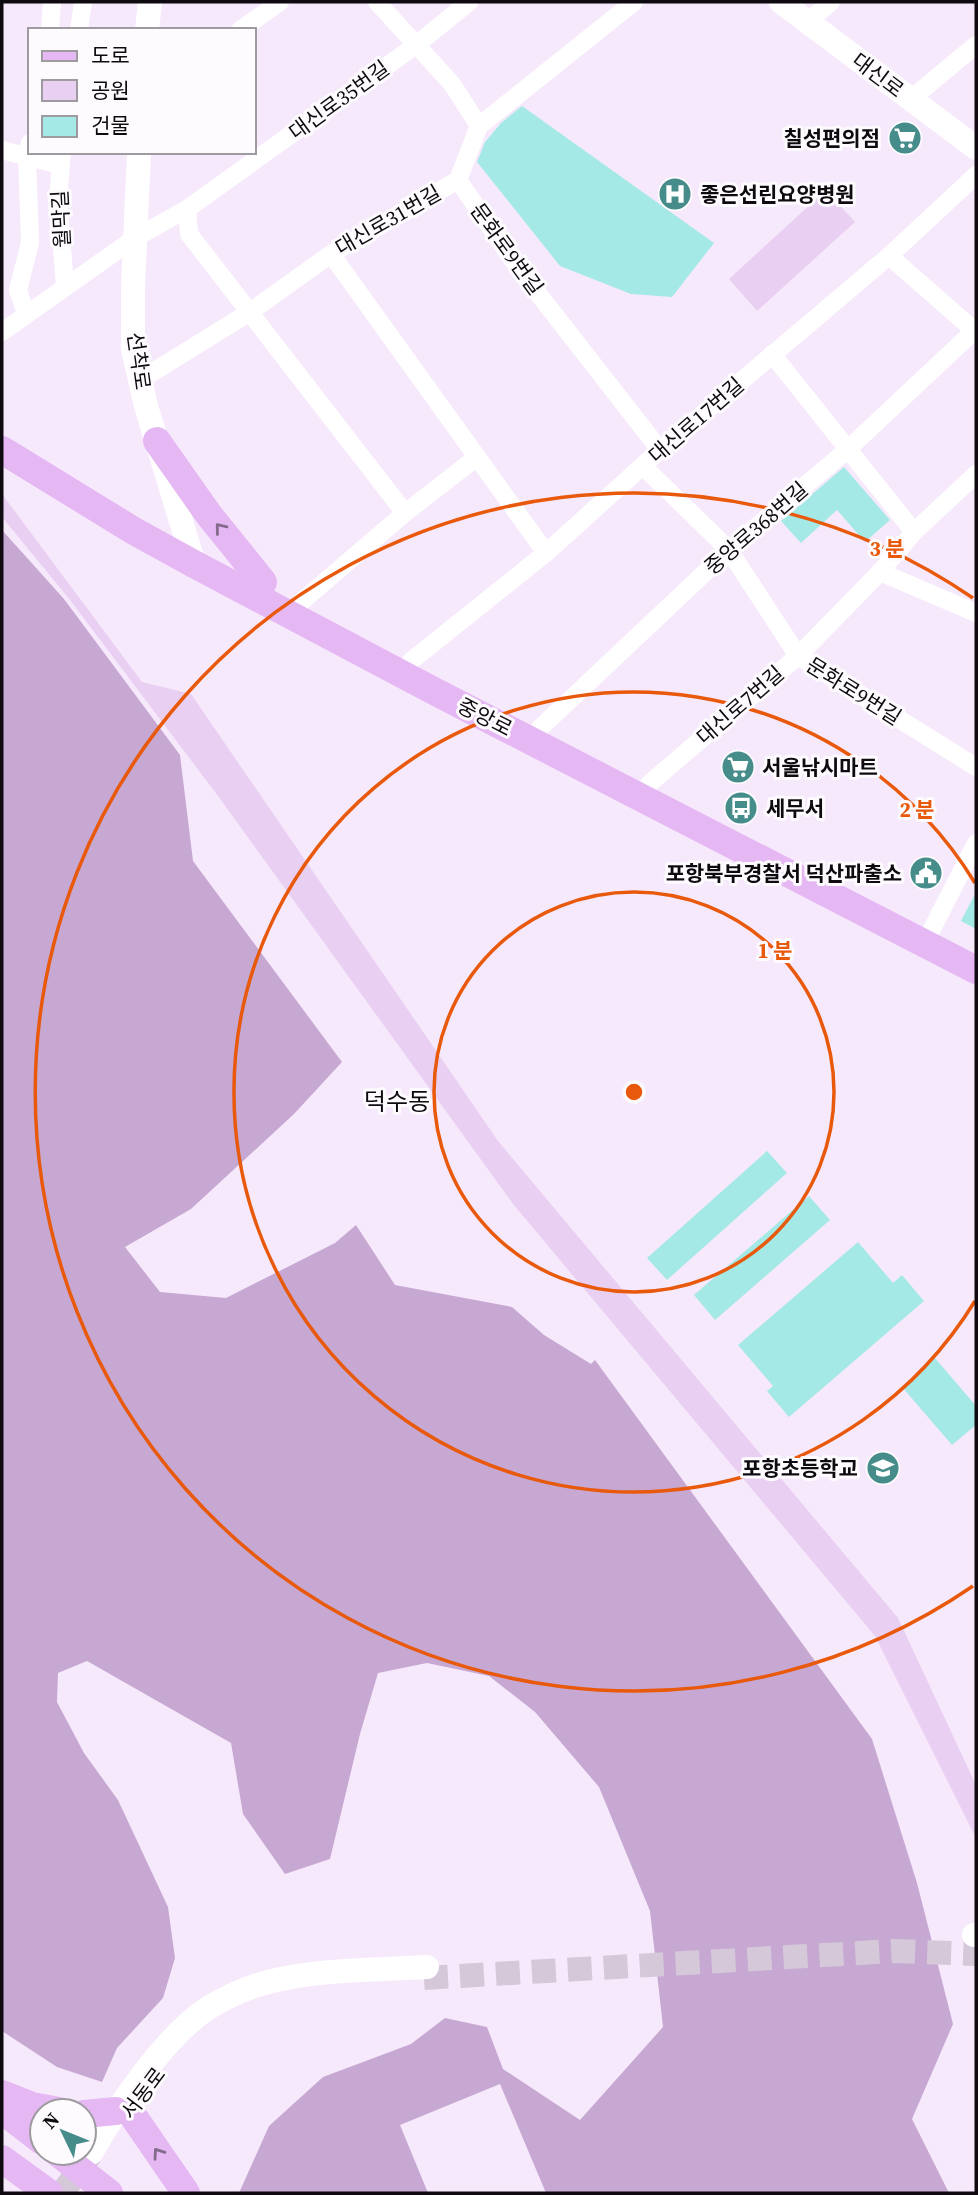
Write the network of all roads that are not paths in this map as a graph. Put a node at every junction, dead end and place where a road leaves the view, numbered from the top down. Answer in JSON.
{"nodes":[{"id":1,"x":52,"y":2,"type":"edge"},
{"id":2,"x":83,"y":2,"type":"edge"},
{"id":3,"x":150,"y":2,"type":"edge"},
{"id":4,"x":280,"y":2,"type":"edge"},
{"id":5,"x":377,"y":2,"type":"edge"},
{"id":6,"x":468,"y":2,"type":"edge"},
{"id":7,"x":634,"y":2,"type":"edge"},
{"id":8,"x":781,"y":2,"type":"edge"},
{"id":9,"x":831,"y":2,"type":"edge"},
{"id":10,"x":807,"y":22,"type":"junction"},
{"id":11,"x":50,"y":28,"type":"edge"},
{"id":12,"x":79,"y":28,"type":"edge"},
{"id":13,"x":148,"y":28,"type":"edge"},
{"id":14,"x":243,"y":28,"type":"edge"},
{"id":15,"x":416,"y":45,"type":"junction"},
{"id":16,"x":976,"y":45,"type":"edge"},
{"id":17,"x":911,"y":99,"type":"junction"},
{"id":18,"x":479,"y":126,"type":"junction"},
{"id":19,"x":976,"y":148,"type":"edge"},
{"id":20,"x":2,"y":150,"type":"edge"},
{"id":21,"x":28,"y":150,"type":"edge"},
{"id":22,"x":29,"y":154,"type":"edge"},
{"id":23,"x":43,"y":154,"type":"edge"},
{"id":24,"x":139,"y":154,"type":"edge"},
{"id":25,"x":61,"y":159,"type":"edge"},
{"id":26,"x":976,"y":175,"type":"edge"},
{"id":27,"x":458,"y":180,"type":"junction"},
{"id":28,"x":187,"y":209,"type":"junction"},
{"id":29,"x":135,"y":238,"type":"junction"},
{"id":30,"x":331,"y":254,"type":"junction"},
{"id":31,"x":889,"y":256,"type":"junction"},
{"id":32,"x":65,"y":286,"type":"junction"},
{"id":33,"x":250,"y":312,"type":"junction"},
{"id":34,"x":26,"y":314,"type":"junction"},
{"id":35,"x":2,"y":332,"type":"edge"},
{"id":36,"x":975,"y":332,"type":"edge"},
{"id":37,"x":772,"y":354,"type":"junction"},
{"id":38,"x":140,"y":380,"type":"junction"},
{"id":39,"x":2,"y":434,"type":"edge"},
{"id":40,"x":157,"y":441,"type":"junction"},
{"id":41,"x":2,"y":450,"type":"edge"},
{"id":42,"x":660,"y":450,"type":"junction"},
{"id":43,"x":847,"y":450,"type":"junction"},
{"id":44,"x":477,"y":457,"type":"junction"},
{"id":45,"x":643,"y":466,"type":"junction"},
{"id":46,"x":976,"y":474,"type":"edge"},
{"id":47,"x":405,"y":513,"type":"junction"},
{"id":48,"x":914,"y":532,"type":"junction"},
{"id":49,"x":729,"y":550,"type":"junction"},
{"id":50,"x":190,"y":552,"type":"junction"},
{"id":51,"x":546,"y":553,"type":"junction"},
{"id":52,"x":880,"y":572,"type":"junction"},
{"id":53,"x":263,"y":582,"type":"junction"},
{"id":54,"x":301,"y":602,"type":"junction"},
{"id":55,"x":976,"y":613,"type":"edge"},
{"id":56,"x":798,"y":656,"type":"junction"},
{"id":57,"x":411,"y":662,"type":"junction"},
{"id":58,"x":540,"y":729,"type":"junction"},
{"id":59,"x":976,"y":767,"type":"edge"},
{"id":60,"x":649,"y":783,"type":"junction"},
{"id":61,"x":976,"y":843,"type":"edge"},
{"id":62,"x":932,"y":929,"type":"junction"},
{"id":63,"x":976,"y":951,"type":"edge"},
{"id":64,"x":976,"y":970,"type":"edge"},
{"id":65,"x":425,"y":1972,"type":"tunnel mouth"},
{"id":66,"x":2,"y":2094,"type":"edge"},
{"id":67,"x":28,"y":2104,"type":"edge"},
{"id":68,"x":2,"y":2110,"type":"edge"},
{"id":69,"x":123,"y":2112,"type":"junction"},
{"id":70,"x":98,"y":2113,"type":"edge"},
{"id":71,"x":28,"y":2130,"type":"edge"},
{"id":72,"x":2,"y":2159,"type":"edge"},
{"id":73,"x":76,"y":2167,"type":"edge"},
{"id":74,"x":49,"y":2193,"type":"edge"},
{"id":75,"x":109,"y":2193,"type":"edge"},
{"id":76,"x":186,"y":2193,"type":"edge"}],
"edges":[{"from":1,"to":11,"type":"street"},
{"from":2,"to":12,"type":"street"},
{"from":3,"to":13,"type":"street"},
{"from":4,"to":14,"type":"street"},
{"from":5,"to":15,"type":"street"},
{"from":6,"to":15,"type":"street","name":"대신로35번길"},
{"from":7,"to":18,"type":"street"},
{"from":8,"to":10,"type":"street","name":"대신로"},
{"from":9,"to":10,"type":"street"},
{"from":10,"to":17,"type":"street","name":"대신로"},
{"from":15,"to":18,"type":"street"},
{"from":15,"to":28,"type":"street","name":"대신로35번길"},
{"from":16,"to":17,"type":"street"},
{"from":17,"to":19,"type":"street","name":"대신로"},
{"from":18,"to":27,"type":"street","name":"대신로31번길"},
{"from":20,"to":21,"type":"street"},
{"from":22,"to":34,"type":"street"},
{"from":23,"to":25,"type":"street"},
{"from":24,"to":29,"type":"street","name":"선착로"},
{"from":25,"to":32,"type":"street","name":"월막길"},
{"from":26,"to":31,"type":"street","name":"대신로17번길"},
{"from":27,"to":30,"type":"street","name":"대신로31번길"},
{"from":27,"to":42,"type":"street","name":"문화로9번길"},
{"from":28,"to":29,"type":"street","name":"대신로35번길"},
{"from":28,"to":33,"type":"street"},
{"from":29,"to":32,"type":"street","name":"대신로35번길"},
{"from":29,"to":38,"type":"street","name":"선착로"},
{"from":30,"to":33,"type":"street","name":"대신로31번길"},
{"from":30,"to":44,"type":"street"},
{"from":31,"to":36,"type":"street"},
{"from":31,"to":37,"type":"street","name":"대신로17번길"},
{"from":32,"to":34,"type":"street","name":"대신로35번길"},
{"from":33,"to":38,"type":"street","name":"대신로31번길"},
{"from":33,"to":47,"type":"street"},
{"from":34,"to":35,"type":"street","name":"대신로35번길"},
{"from":36,"to":43,"type":"street","name":"중앙로368번길"},
{"from":37,"to":42,"type":"street","name":"대신로17번길"},
{"from":37,"to":43,"type":"street"},
{"from":38,"to":40,"type":"street","name":"선착로"},
{"from":39,"to":50,"type":"main road","name":"중앙로"},
{"from":40,"to":50,"type":"street","name":"선착로"},
{"from":53,"to":40,"type":"main road","one_way":true},
{"from":41,"to":50,"type":"main road","name":"중앙로"},
{"from":42,"to":45,"type":"street","name":"대신로17번길"},
{"from":43,"to":48,"type":"street"},
{"from":43,"to":49,"type":"street","name":"중앙로368번길"},
{"from":44,"to":47,"type":"street"},
{"from":44,"to":51,"type":"street"},
{"from":45,"to":49,"type":"street","name":"문화로9번길"},
{"from":45,"to":51,"type":"street","name":"대신로17번길"},
{"from":46,"to":48,"type":"street","name":"대신로7번길"},
{"from":47,"to":54,"type":"street"},
{"from":48,"to":52,"type":"street","name":"대신로7번길"},
{"from":49,"to":56,"type":"street","name":"문화로9번길"},
{"from":49,"to":58,"type":"street","name":"중앙로368번길"},
{"from":50,"to":53,"type":"main road","name":"중앙로"},
{"from":50,"to":64,"type":"main road","name":"중앙로"},
{"from":51,"to":57,"type":"street","name":"대신로17번길"},
{"from":52,"to":55,"type":"street"},
{"from":52,"to":56,"type":"street","name":"대신로7번길"},
{"from":53,"to":54,"type":"main road","name":"중앙로"},
{"from":54,"to":57,"type":"main road","name":"중앙로"},
{"from":56,"to":59,"type":"street","name":"문화로9번길"},
{"from":56,"to":60,"type":"street","name":"대신로7번길"},
{"from":57,"to":58,"type":"main road","name":"중앙로"},
{"from":58,"to":60,"type":"main road","name":"중앙로"},
{"from":60,"to":62,"type":"main road","name":"중앙로"},
{"from":61,"to":62,"type":"street"},
{"from":62,"to":63,"type":"main road","name":"중앙로"},
{"from":65,"to":69,"type":"street","name":"서동로"},
{"from":66,"to":67,"type":"main road"},
{"from":68,"to":71,"type":"main road"},
{"from":69,"to":70,"type":"main road"},
{"from":76,"to":69,"type":"main road","one_way":true},
{"from":72,"to":74,"type":"main road"},
{"from":73,"to":75,"type":"main road"}]}
